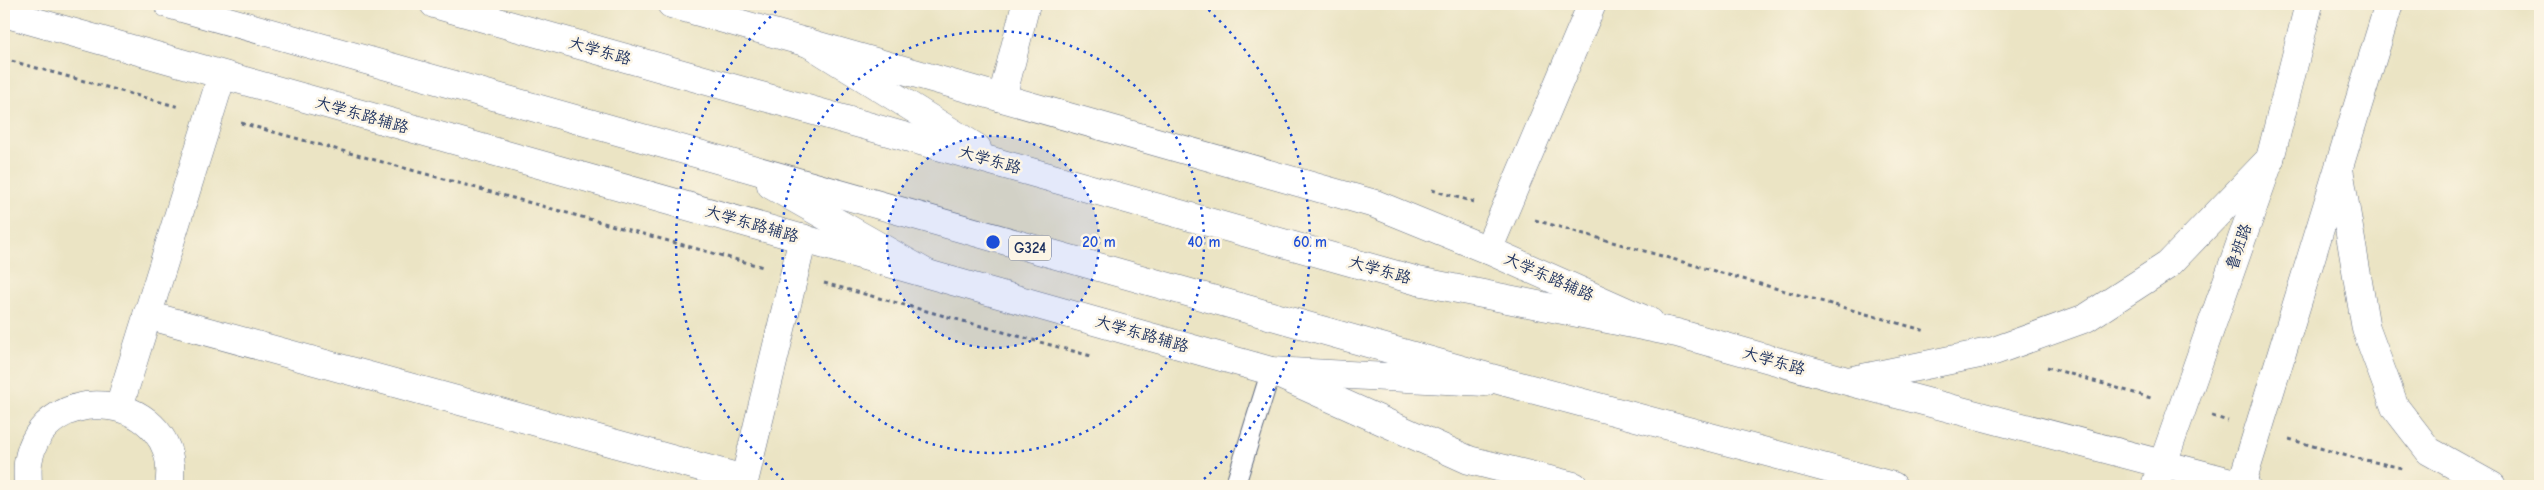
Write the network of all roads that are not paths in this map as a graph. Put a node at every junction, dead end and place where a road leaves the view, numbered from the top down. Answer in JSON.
{"nodes":[{"id":1,"x":168,"y":4,"type":"edge"},
{"id":2,"x":434,"y":4,"type":"edge"},
{"id":3,"x":671,"y":4,"type":"edge"},
{"id":4,"x":1026,"y":4,"type":"edge"},
{"id":5,"x":1592,"y":4,"type":"edge"},
{"id":6,"x":2309,"y":4,"type":"edge"},
{"id":7,"x":2389,"y":4,"type":"edge"},
{"id":8,"x":4,"y":12,"type":"edge"},
{"id":9,"x":807,"y":42,"type":"junction"},
{"id":10,"x":222,"y":75,"type":"junction"},
{"id":11,"x":1002,"y":98,"type":"junction"},
{"id":12,"x":2270,"y":159,"type":"junction"},
{"id":13,"x":732,"y":164,"type":"junction"},
{"id":14,"x":1004,"y":164,"type":"junction"},
{"id":15,"x":2339,"y":169,"type":"junction"},
{"id":16,"x":804,"y":238,"type":"junction"},
{"id":17,"x":1488,"y":250,"type":"junction"},
{"id":18,"x":926,"y":273,"type":"junction"},
{"id":19,"x":147,"y":315,"type":"junction"},
{"id":20,"x":1677,"y":333,"type":"junction"},
{"id":21,"x":1271,"y":371,"type":"junction"},
{"id":22,"x":1847,"y":381,"type":"junction"},
{"id":23,"x":1509,"y":383,"type":"junction"},
{"id":24,"x":119,"y":406,"type":"junction"},
{"id":25,"x":2159,"y":475,"type":"edge"},
{"id":26,"x":743,"y":483,"type":"edge"},
{"id":27,"x":28,"y":486,"type":"edge"},
{"id":28,"x":169,"y":486,"type":"edge"},
{"id":29,"x":1235,"y":486,"type":"edge"},
{"id":30,"x":1574,"y":486,"type":"edge"},
{"id":31,"x":1893,"y":486,"type":"edge"},
{"id":32,"x":2243,"y":486,"type":"edge"},
{"id":33,"x":2492,"y":486,"type":"edge"}],
"edges":[{"from":1,"to":13,"type":"main road","number":"G324"},
{"from":2,"to":14,"type":"main road","name":"大学东路"},
{"from":3,"to":9,"type":"main road","name":"大学东路辅路"},
{"from":4,"to":11,"type":"main road"},
{"from":5,"to":17,"type":"main road"},
{"from":6,"to":12,"type":"main road","name":"鲁班路"},
{"from":7,"to":15,"type":"main road"},
{"from":8,"to":10,"type":"main road","name":"大学东路辅路"},
{"from":9,"to":11,"type":"main road","name":"大学东路辅路"},
{"from":9,"to":14,"type":"main road"},
{"from":10,"to":16,"type":"main road","name":"大学东路辅路"},
{"from":10,"to":19,"type":"main road"},
{"from":11,"to":17,"type":"main road","name":"大学东路辅路"},
{"from":12,"to":22,"type":"main road"},
{"from":12,"to":25,"type":"main road","name":"鲁班路"},
{"from":13,"to":18,"type":"main road"},
{"from":13,"to":23,"type":"main road","number":"G324"},
{"from":14,"to":20,"type":"main road","name":"大学东路"},
{"from":15,"to":32,"type":"main road"},
{"from":15,"to":33,"type":"main road"},
{"from":16,"to":18,"type":"main road","name":"大学东路辅路"},
{"from":16,"to":26,"type":"main road"},
{"from":17,"to":20,"type":"main road","name":"大学东路辅路"},
{"from":18,"to":21,"type":"main road","name":"大学东路辅路"},
{"from":19,"to":24,"type":"main road"},
{"from":19,"to":26,"type":"main road"},
{"from":20,"to":22,"type":"main road","name":"大学东路"},
{"from":21,"to":23,"type":"main road","name":"大学东路辅路"},
{"from":21,"to":29,"type":"lane"},
{"from":21,"to":30,"type":"main road"},
{"from":22,"to":25,"type":"main road","name":"大学东路"},
{"from":23,"to":31,"type":"main road","number":"G324"},
{"from":24,"to":27,"type":"main road"},
{"from":24,"to":28,"type":"main road"},
{"from":25,"to":32,"type":"main road","name":"大学东路"}]}
